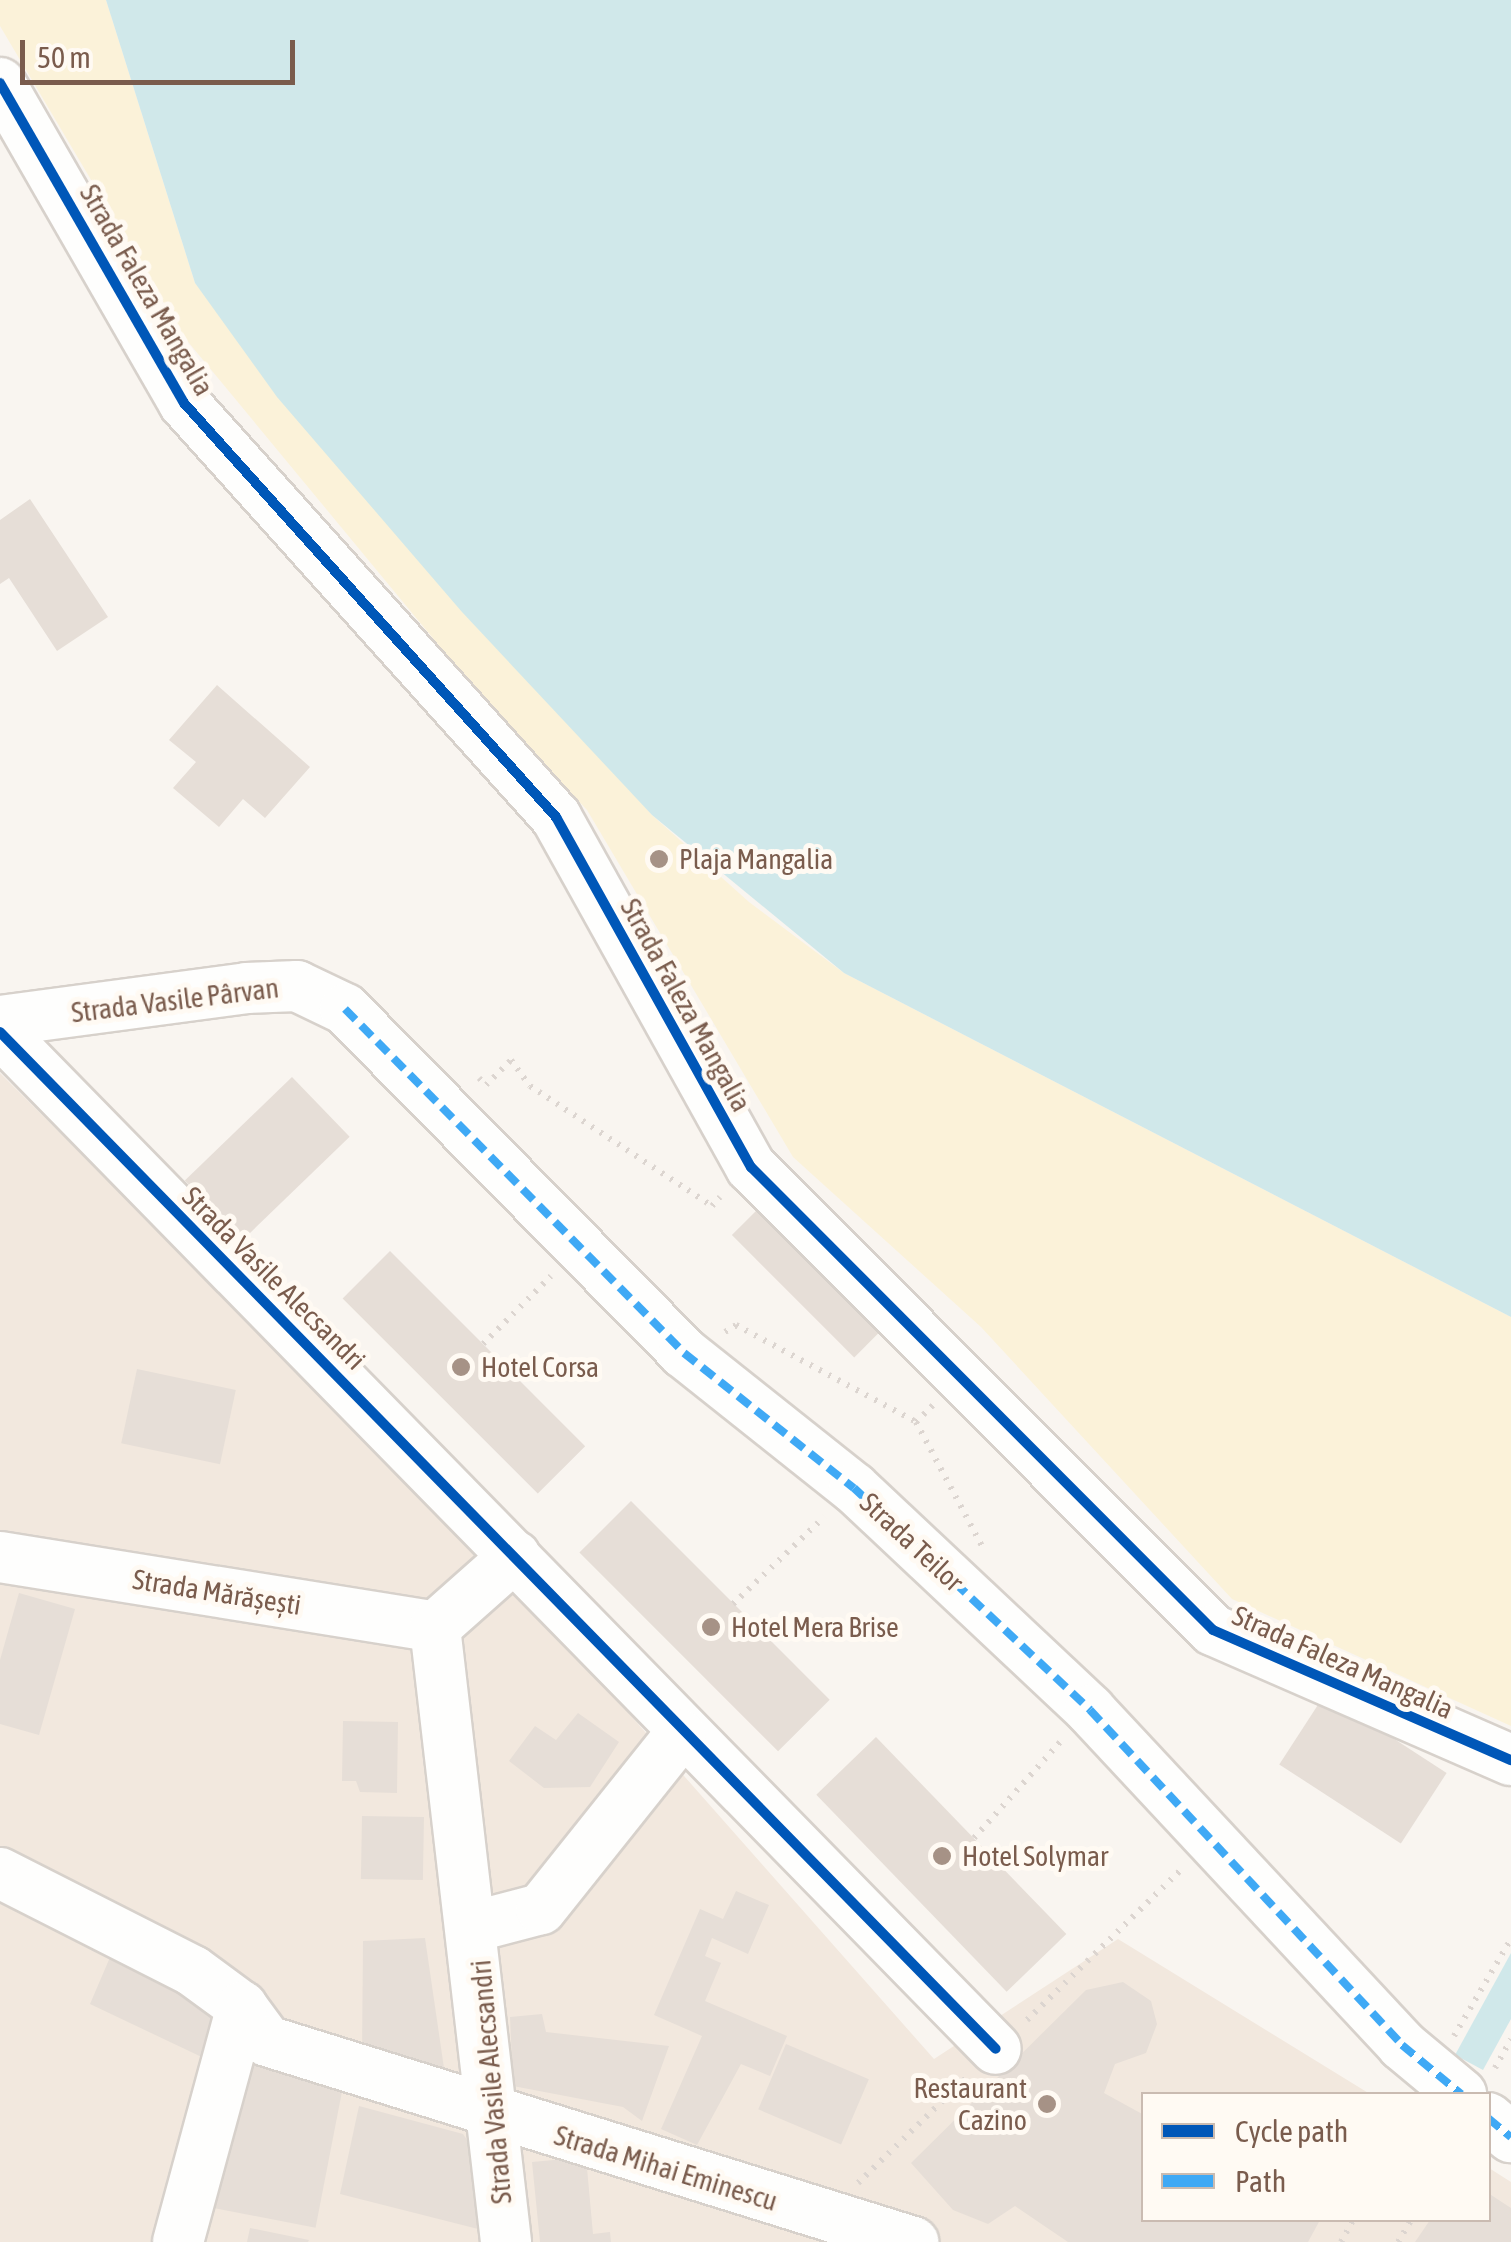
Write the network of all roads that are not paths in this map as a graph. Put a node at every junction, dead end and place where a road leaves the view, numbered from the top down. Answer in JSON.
{"nodes":[{"id":1,"x":0,"y":83,"type":"edge"},
{"id":2,"x":345,"y":1009,"type":"joint"},
{"id":3,"x":0,"y":1021,"type":"edge"},
{"id":4,"x":0,"y":1032,"type":"edge"},
{"id":5,"x":515,"y":1556,"type":"junction"},
{"id":6,"x":0,"y":1557,"type":"edge"},
{"id":7,"x":435,"y":1627,"type":"junction"},
{"id":8,"x":680,"y":1735,"type":"junction"},
{"id":9,"x":1511,"y":1760,"type":"edge"},
{"id":10,"x":0,"y":1873,"type":"edge"},
{"id":11,"x":476,"y":1926,"type":"junction"},
{"id":12,"x":242,"y":2007,"type":"junction"},
{"id":13,"x":996,"y":2049,"type":"dead end"},
{"id":14,"x":1448,"y":2083,"type":"edge"},
{"id":15,"x":494,"y":2117,"type":"junction"},
{"id":16,"x":1491,"y":2120,"type":"edge"},
{"id":17,"x":1511,"y":2136,"type":"edge"},
{"id":18,"x":178,"y":2242,"type":"edge"},
{"id":19,"x":506,"y":2242,"type":"edge"},
{"id":20,"x":913,"y":2242,"type":"edge"}],
"edges":[{"from":1,"to":9,"type":"street","name":"Strada Faleza Mangalia"},
{"from":2,"to":3,"type":"street","name":"Strada Vasile Pârvan"},
{"from":2,"to":14,"type":"street","name":"Strada Teilor"},
{"from":4,"to":5,"type":"street","name":"Strada Vasile Alecsandri"},
{"from":5,"to":7,"type":"street"},
{"from":5,"to":8,"type":"street","name":"Strada Vasile Alecsandri"},
{"from":6,"to":7,"type":"street","name":"Strada Mărășești"},
{"from":7,"to":11,"type":"street","name":"Strada Vasile Alecsandri"},
{"from":8,"to":11,"type":"street"},
{"from":8,"to":13,"type":"street","name":"Strada Vasile Alecsandri"},
{"from":10,"to":12,"type":"street","name":"Strada Mihai Eminescu"},
{"from":11,"to":15,"type":"street","name":"Strada Vasile Alecsandri"},
{"from":12,"to":15,"type":"street","name":"Strada Mihai Eminescu"},
{"from":12,"to":18,"type":"street"},
{"from":15,"to":19,"type":"street","name":"Strada Vasile Alecsandri"},
{"from":15,"to":20,"type":"street","name":"Strada Mihai Eminescu"},
{"from":16,"to":17,"type":"street"}]}
